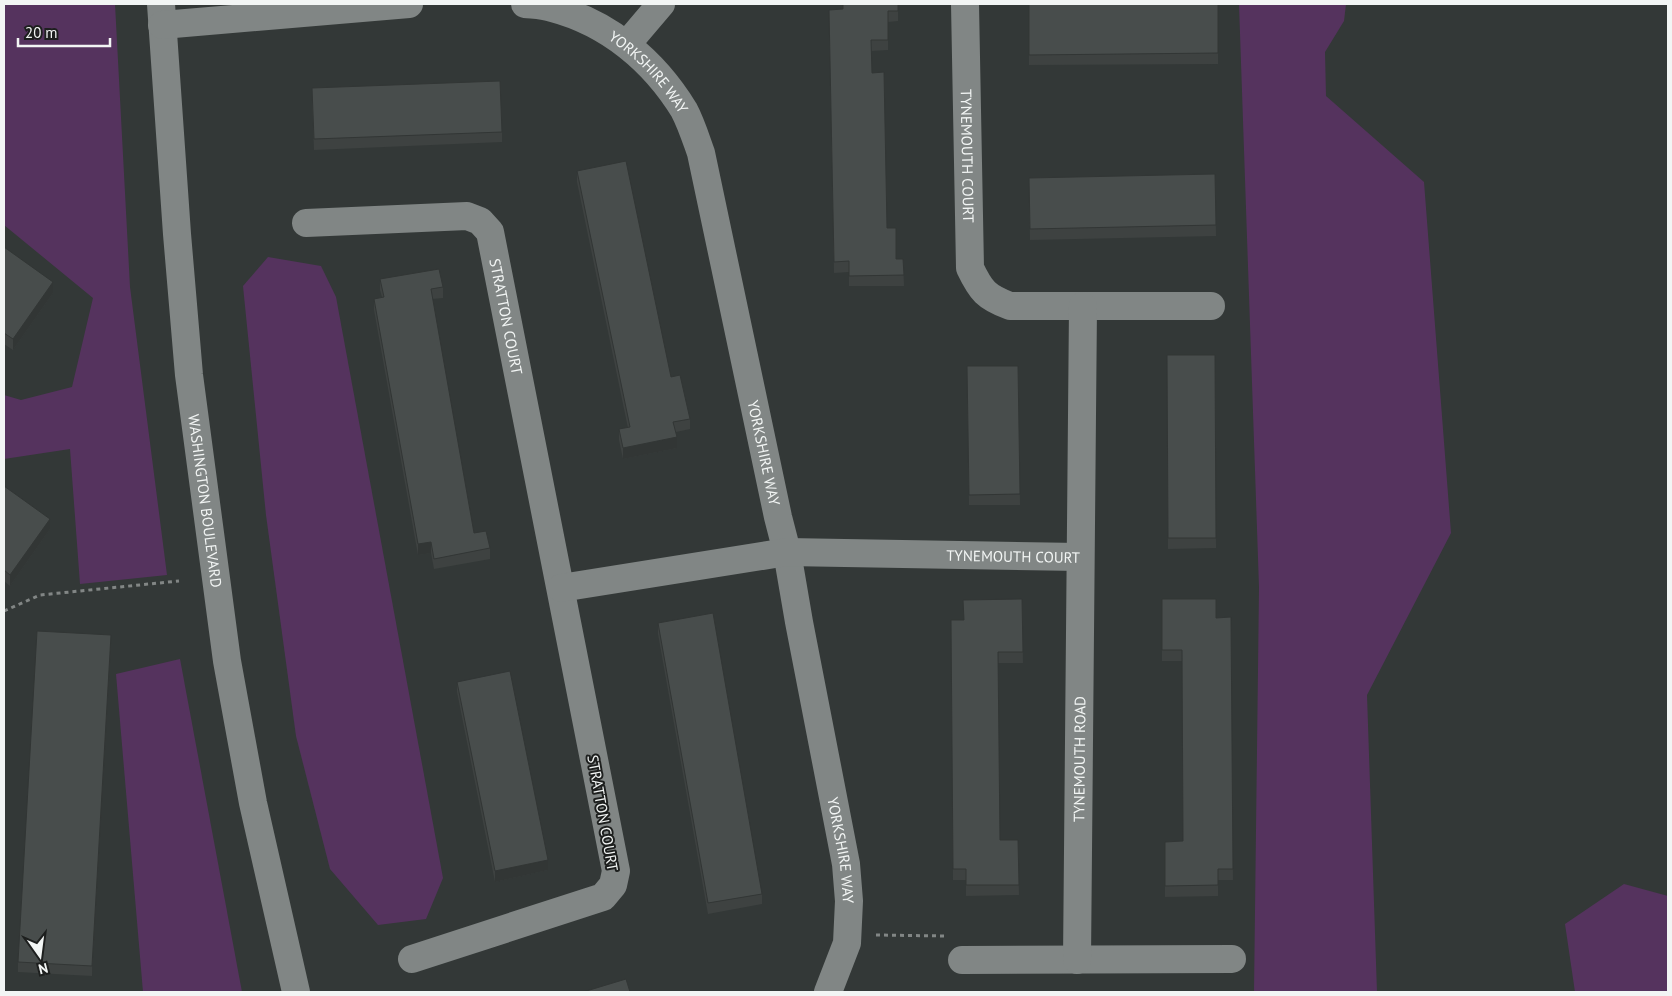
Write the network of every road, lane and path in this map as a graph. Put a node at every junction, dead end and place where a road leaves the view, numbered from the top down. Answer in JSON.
{"nodes":[{"id":1,"x":409,"y":4,"type":"edge"},
{"id":2,"x":525,"y":4,"type":"edge"},
{"id":3,"x":661,"y":4,"type":"edge"},
{"id":4,"x":965,"y":4,"type":"edge"},
{"id":5,"x":162,"y":14,"type":"edge"},
{"id":6,"x":627,"y":44,"type":"junction"},
{"id":7,"x":306,"y":223,"type":"dead end"},
{"id":8,"x":1083,"y":306,"type":"junction"},
{"id":9,"x":1211,"y":306,"type":"dead end"},
{"id":10,"x":787,"y":552,"type":"junction"},
{"id":11,"x":1080,"y":557,"type":"junction"},
{"id":12,"x":179,"y":581,"type":"dead end"},
{"id":13,"x":561,"y":588,"type":"junction"},
{"id":14,"x":4,"y":611,"type":"edge"},
{"id":15,"x":874,"y":934,"type":"dead end"},
{"id":16,"x":412,"y":959,"type":"dead end"},
{"id":17,"x":1232,"y":959,"type":"dead end"},
{"id":18,"x":962,"y":960,"type":"joint"},
{"id":19,"x":1077,"y":960,"type":"junction"},
{"id":20,"x":296,"y":992,"type":"edge"},
{"id":21,"x":828,"y":992,"type":"edge"}],
"edges":[{"from":1,"to":5,"type":"street"},
{"from":2,"to":6,"type":"street","name":"YORKSHIRE WAY"},
{"from":3,"to":6,"type":"street"},
{"from":4,"to":8,"type":"street","name":"TYNEMOUTH COURT"},
{"from":5,"to":20,"type":"street","name":"WASHINGTON BOULEVARD"},
{"from":6,"to":10,"type":"street","name":"YORKSHIRE WAY"},
{"from":7,"to":13,"type":"street","name":"STRATTON COURT"},
{"from":8,"to":9,"type":"street","name":"TYNEMOUTH COURT"},
{"from":8,"to":11,"type":"street","name":"TYNEMOUTH COURT"},
{"from":10,"to":11,"type":"street","name":"TYNEMOUTH COURT"},
{"from":10,"to":13,"type":"street"},
{"from":10,"to":21,"type":"street","name":"YORKSHIRE WAY"},
{"from":11,"to":19,"type":"street","name":"TYNEMOUTH ROAD"},
{"from":12,"to":14,"type":"path"},
{"from":13,"to":16,"type":"street","name":"STRATTON COURT"},
{"from":15,"to":18,"type":"path"},
{"from":17,"to":19,"type":"street"},
{"from":18,"to":19,"type":"street"}]}
